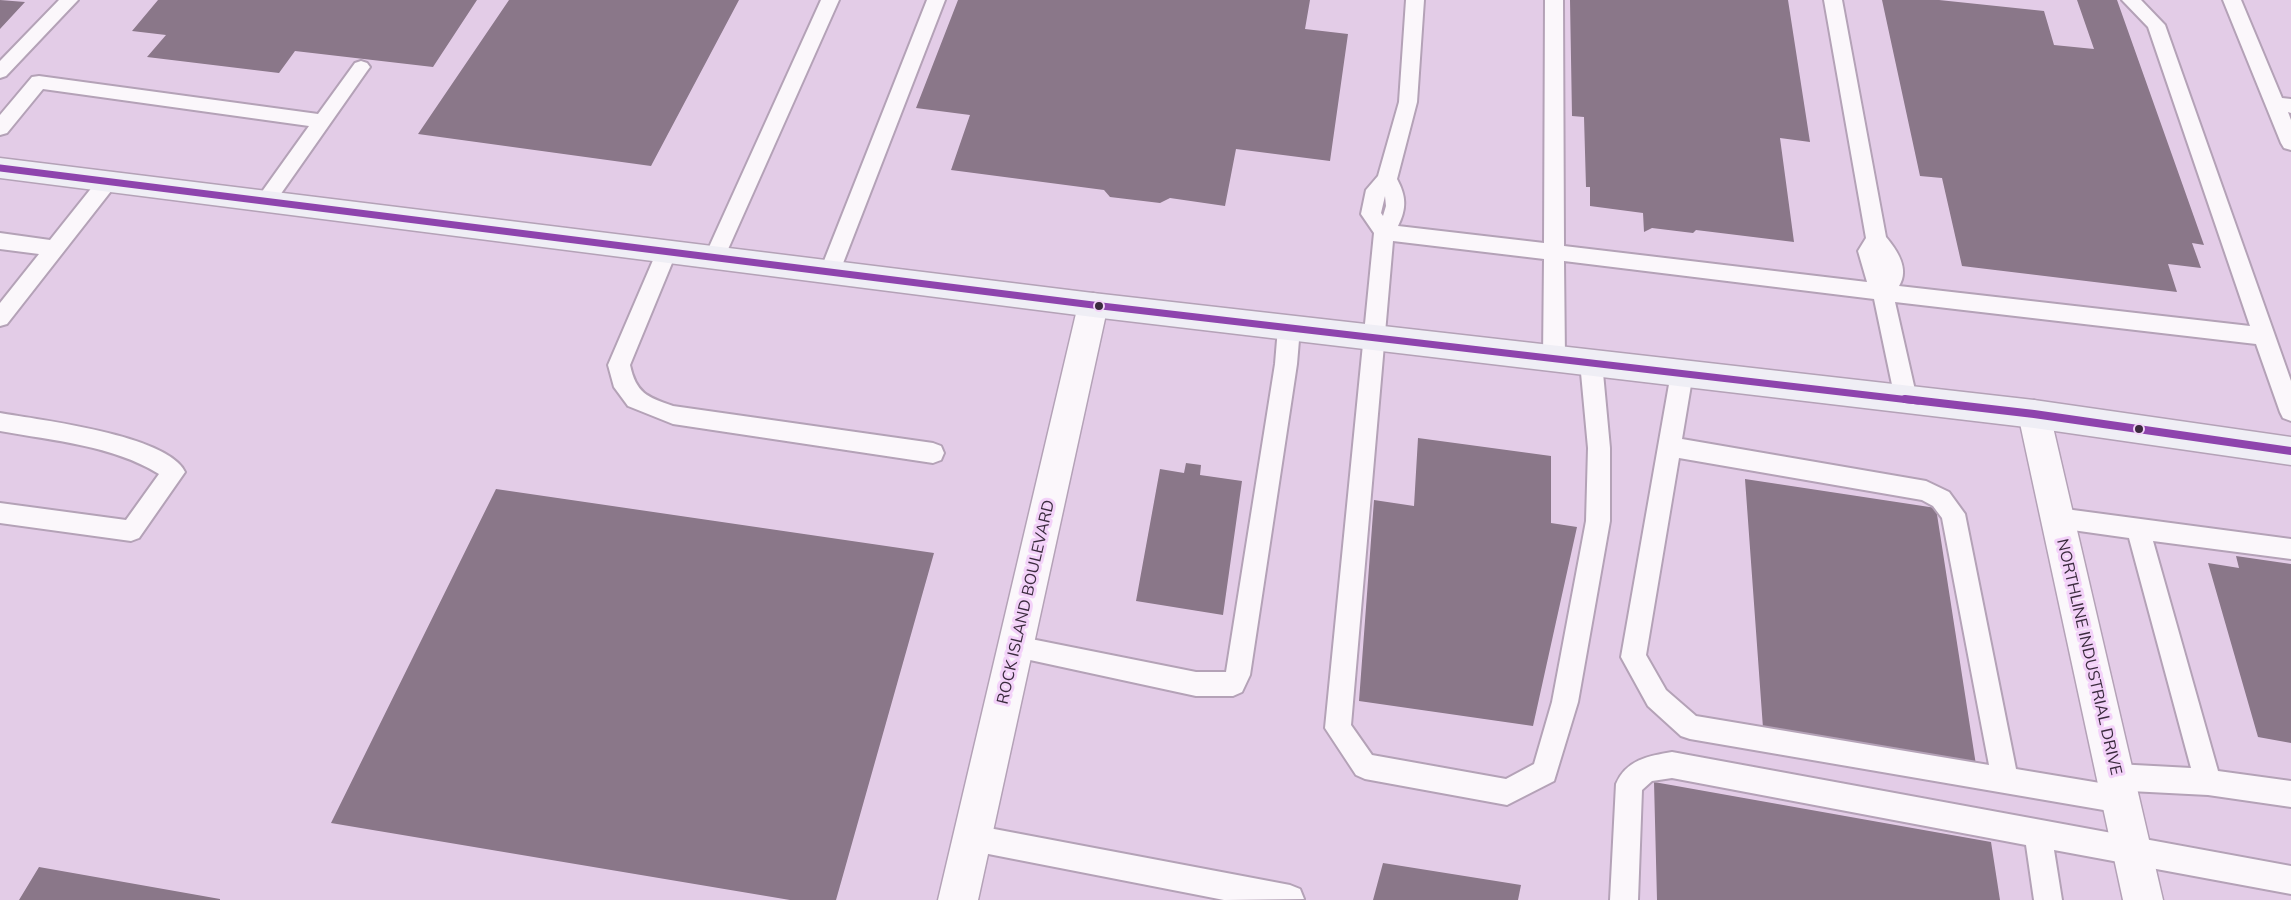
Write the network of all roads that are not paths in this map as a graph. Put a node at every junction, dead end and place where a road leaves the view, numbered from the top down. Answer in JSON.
{"nodes":[{"id":1,"x":69,"y":0,"type":"edge"},
{"id":2,"x":830,"y":0,"type":"edge"},
{"id":3,"x":936,"y":0,"type":"edge"},
{"id":4,"x":1415,"y":0,"type":"edge"},
{"id":5,"x":1554,"y":0,"type":"edge"},
{"id":6,"x":1833,"y":0,"type":"edge"},
{"id":7,"x":2130,"y":0,"type":"edge"},
{"id":8,"x":2232,"y":0,"type":"edge"},
{"id":9,"x":361,"y":67,"type":"dead end"},
{"id":10,"x":0,"y":72,"type":"edge"},
{"id":11,"x":2283,"y":105,"type":"edge"},
{"id":12,"x":323,"y":121,"type":"junction"},
{"id":13,"x":0,"y":128,"type":"edge"},
{"id":14,"x":2291,"y":143,"type":"edge"},
{"id":15,"x":0,"y":168,"type":"edge"},
{"id":16,"x":108,"y":181,"type":"junction"},
{"id":17,"x":266,"y":200,"type":"junction"},
{"id":18,"x":1384,"y":232,"type":"junction"},
{"id":19,"x":0,"y":241,"type":"edge"},
{"id":20,"x":55,"y":248,"type":"junction"},
{"id":21,"x":667,"y":251,"type":"junction"},
{"id":22,"x":1554,"y":254,"type":"junction"},
{"id":23,"x":715,"y":256,"type":"junction"},
{"id":24,"x":830,"y":271,"type":"junction"},
{"id":25,"x":1883,"y":292,"type":"junction"},
{"id":26,"x":1093,"y":304,"type":"junction"},
{"id":27,"x":0,"y":318,"type":"edge"},
{"id":28,"x":1288,"y":327,"type":"junction"},
{"id":29,"x":2264,"y":336,"type":"junction"},
{"id":30,"x":1377,"y":337,"type":"junction"},
{"id":31,"x":1554,"y":358,"type":"junction"},
{"id":32,"x":1592,"y":362,"type":"junction"},
{"id":33,"x":1682,"y":373,"type":"junction"},
{"id":34,"x":1906,"y":399,"type":"junction"},
{"id":35,"x":2291,"y":412,"type":"edge"},
{"id":36,"x":2034,"y":414,"type":"junction"},
{"id":37,"x":0,"y":422,"type":"edge"},
{"id":38,"x":1670,"y":447,"type":"junction"},
{"id":39,"x":2291,"y":451,"type":"edge"},
{"id":40,"x":933,"y":453,"type":"dead end"},
{"id":41,"x":0,"y":513,"type":"edge"},
{"id":42,"x":2058,"y":518,"type":"junction"},
{"id":43,"x":2138,"y":529,"type":"junction"},
{"id":44,"x":2291,"y":549,"type":"edge"},
{"id":45,"x":1016,"y":647,"type":"junction"},
{"id":46,"x":2005,"y":780,"type":"junction"},
{"id":47,"x":2208,"y":782,"type":"junction"},
{"id":48,"x":2118,"y":788,"type":"junction"},
{"id":49,"x":2291,"y":794,"type":"edge"},
{"id":50,"x":2038,"y":834,"type":"junction"},
{"id":51,"x":973,"y":838,"type":"junction"},
{"id":52,"x":2133,"y":852,"type":"junction"},
{"id":53,"x":2291,"y":880,"type":"edge"},
{"id":54,"x":1290,"y":899,"type":"edge"},
{"id":55,"x":958,"y":900,"type":"edge"},
{"id":56,"x":1624,"y":900,"type":"edge"},
{"id":57,"x":2048,"y":900,"type":"edge"},
{"id":58,"x":2144,"y":900,"type":"edge"}],
"edges":[{"from":1,"to":10,"type":"lane"},
{"from":2,"to":23,"type":"lane"},
{"from":3,"to":24,"type":"lane"},
{"from":4,"to":18,"type":"lane"},
{"from":5,"to":22,"type":"lane"},
{"from":6,"to":25,"type":"lane"},
{"from":7,"to":29,"type":"lane"},
{"from":8,"to":11,"type":"lane"},
{"from":9,"to":12,"type":"lane"},
{"from":11,"to":14,"type":"lane"},
{"from":12,"to":13,"type":"lane"},
{"from":12,"to":17,"type":"lane"},
{"from":15,"to":16,"type":"street"},
{"from":16,"to":17,"type":"street"},
{"from":16,"to":20,"type":"lane"},
{"from":17,"to":21,"type":"street"},
{"from":18,"to":22,"type":"lane"},
{"from":18,"to":30,"type":"lane"},
{"from":19,"to":20,"type":"lane"},
{"from":20,"to":27,"type":"lane"},
{"from":21,"to":23,"type":"street"},
{"from":21,"to":40,"type":"lane"},
{"from":22,"to":25,"type":"lane"},
{"from":22,"to":31,"type":"lane"},
{"from":23,"to":24,"type":"street"},
{"from":24,"to":26,"type":"street"},
{"from":25,"to":29,"type":"lane"},
{"from":25,"to":34,"type":"lane"},
{"from":26,"to":28,"type":"street"},
{"from":26,"to":45,"type":"street","name":"ROCK ISLAND BOULEVARD"},
{"from":28,"to":30,"type":"street"},
{"from":28,"to":45,"type":"lane"},
{"from":29,"to":35,"type":"lane"},
{"from":30,"to":31,"type":"street"},
{"from":30,"to":32,"type":"lane"},
{"from":31,"to":32,"type":"street"},
{"from":32,"to":33,"type":"street"},
{"from":33,"to":34,"type":"street"},
{"from":33,"to":38,"type":"lane"},
{"from":34,"to":36,"type":"street"},
{"from":36,"to":39,"type":"street"},
{"from":36,"to":42,"type":"street","name":"NORTHLINE INDUSTRIAL DRIVE"},
{"from":37,"to":41,"type":"lane"},
{"from":38,"to":46,"type":"lane"},
{"from":38,"to":46,"type":"lane"},
{"from":42,"to":43,"type":"lane"},
{"from":42,"to":48,"type":"street","name":"NORTHLINE INDUSTRIAL DRIVE"},
{"from":43,"to":44,"type":"lane"},
{"from":43,"to":47,"type":"lane"},
{"from":45,"to":51,"type":"street","name":"ROCK ISLAND BOULEVARD"},
{"from":46,"to":48,"type":"lane"},
{"from":47,"to":48,"type":"lane"},
{"from":47,"to":49,"type":"lane"},
{"from":48,"to":52,"type":"street","name":"NORTHLINE INDUSTRIAL DRIVE"},
{"from":50,"to":52,"type":"lane"},
{"from":50,"to":56,"type":"lane"},
{"from":50,"to":57,"type":"lane"},
{"from":51,"to":54,"type":"lane"},
{"from":51,"to":55,"type":"street","name":"ROCK ISLAND BOULEVARD"},
{"from":52,"to":53,"type":"lane"},
{"from":52,"to":58,"type":"street","name":"NORTHLINE INDUSTRIAL DRIVE"}]}
